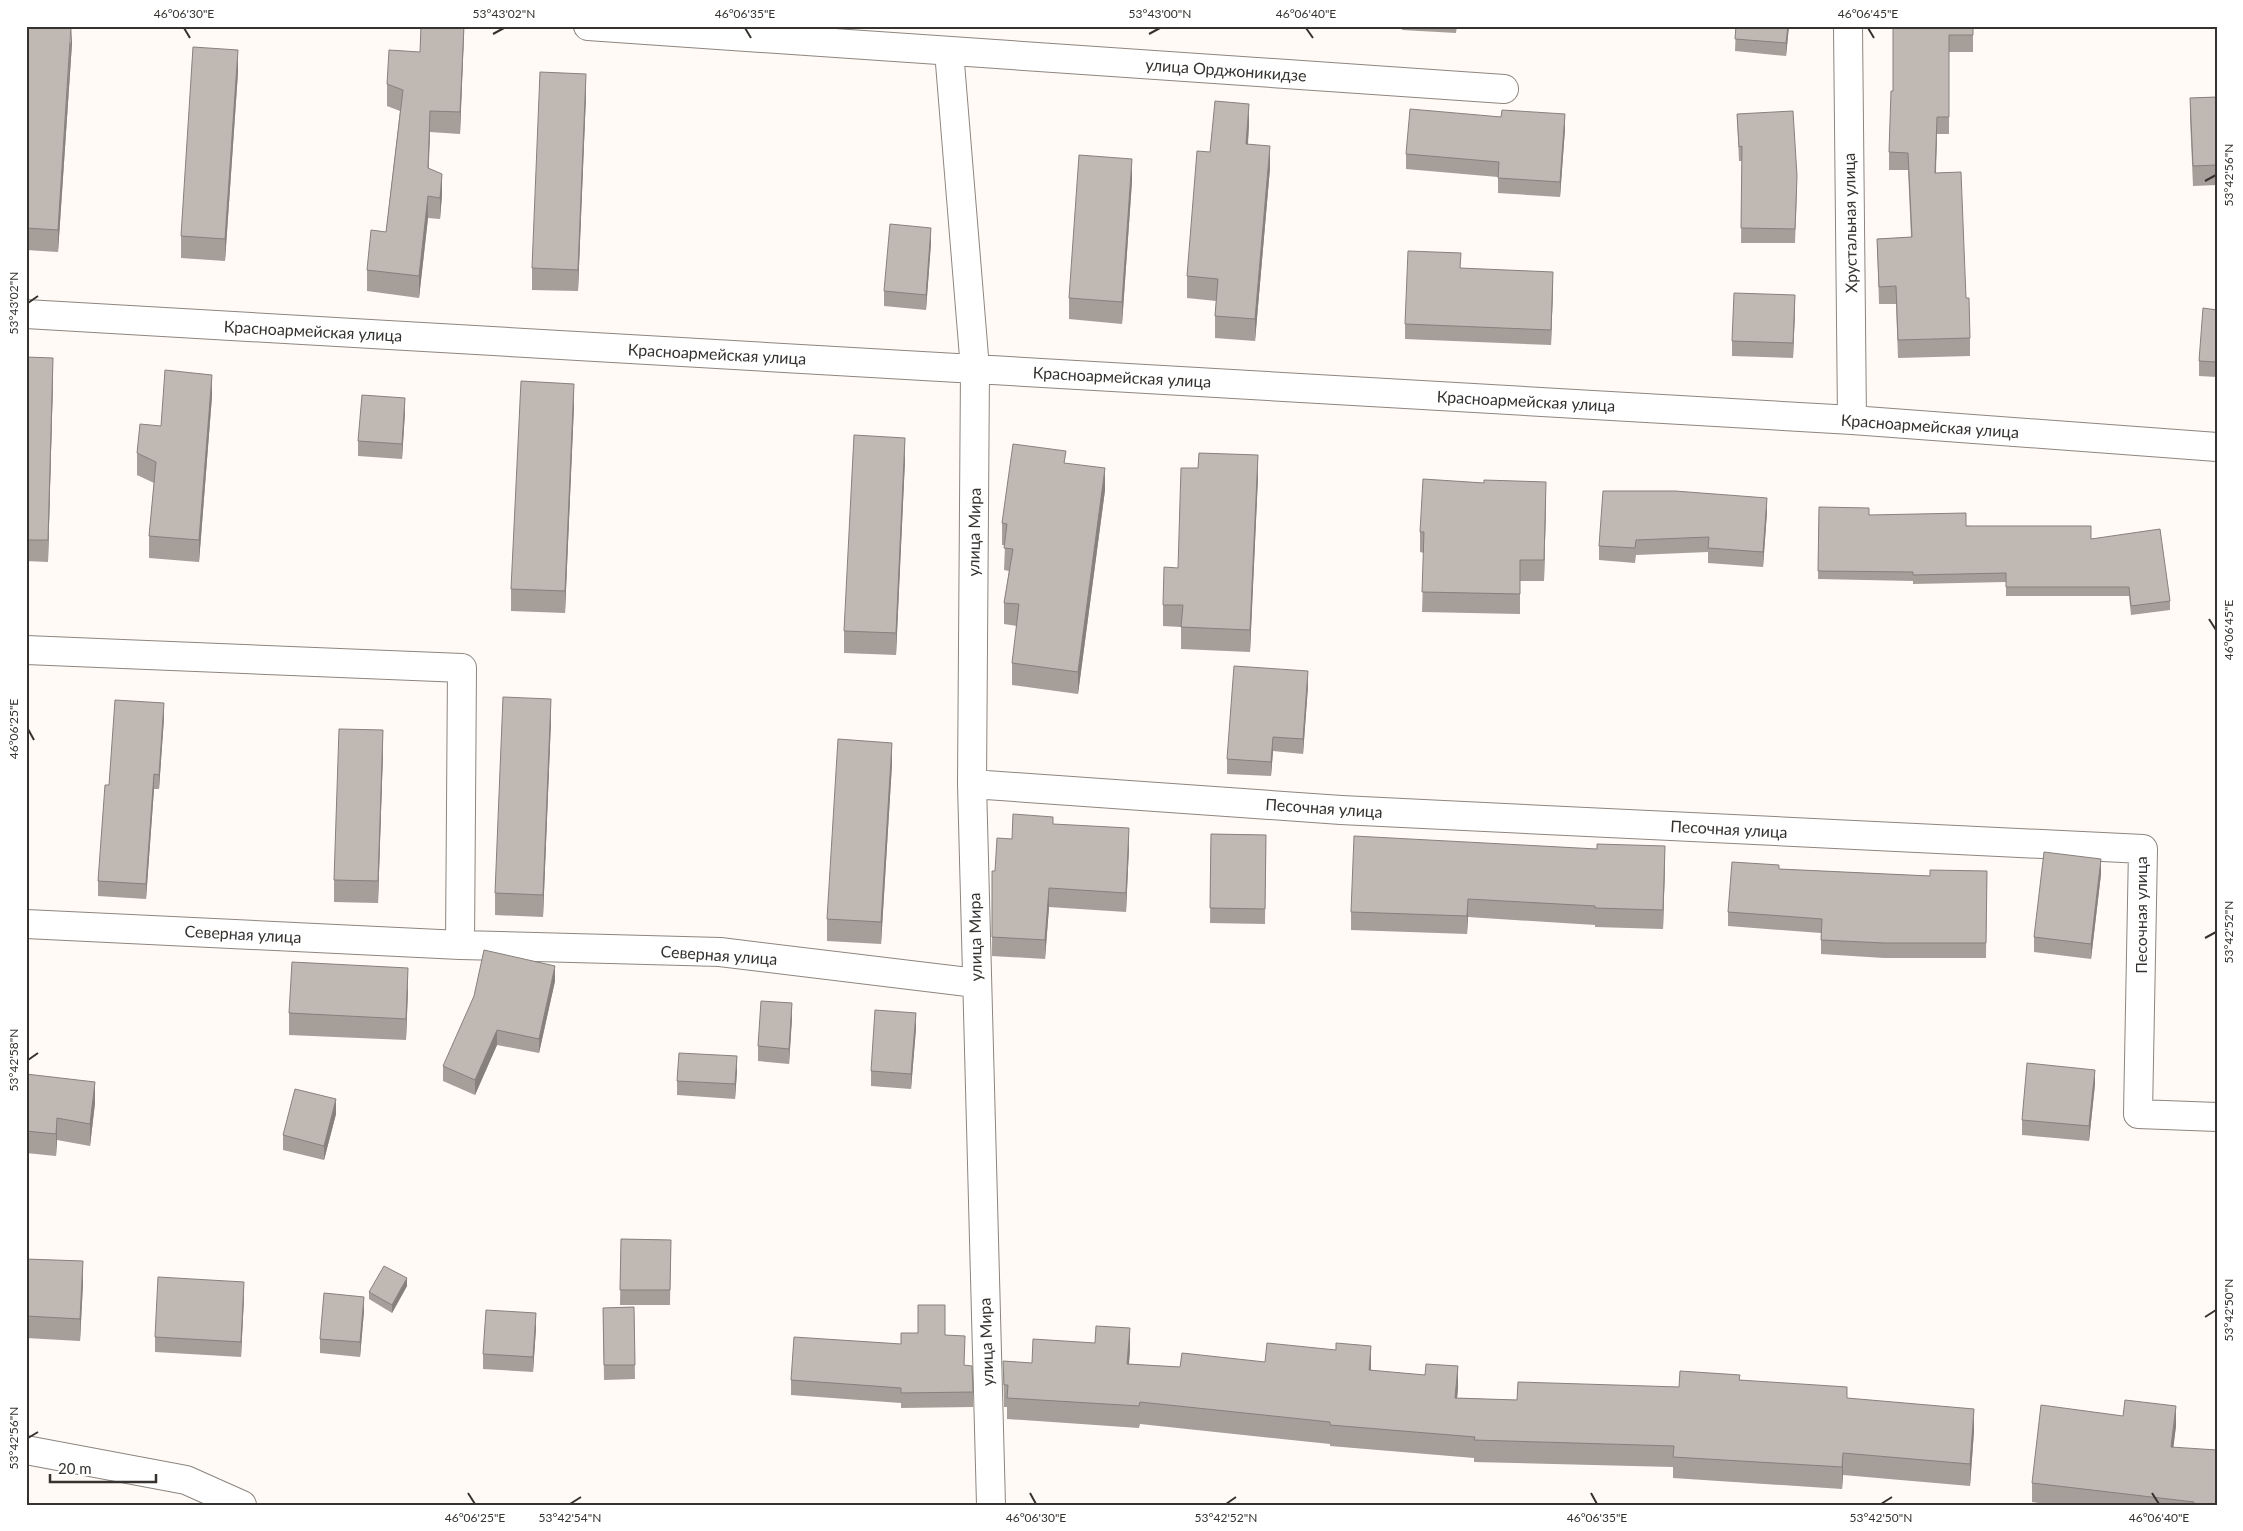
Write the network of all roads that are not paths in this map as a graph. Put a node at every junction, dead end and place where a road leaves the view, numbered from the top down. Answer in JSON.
{"nodes":[{"id":1,"x":588,"y":26,"type":"edge"},
{"id":2,"x":1848,"y":26,"type":"edge"},
{"id":3,"x":747,"y":32,"type":"edge"},
{"id":4,"x":949,"y":51,"type":"junction"},
{"id":5,"x":1504,"y":90,"type":"dead end"},
{"id":6,"x":26,"y":314,"type":"edge"},
{"id":7,"x":975,"y":369,"type":"junction"},
{"id":8,"x":1852,"y":420,"type":"junction"},
{"id":9,"x":2217,"y":447,"type":"edge"},
{"id":10,"x":26,"y":650,"type":"edge"},
{"id":11,"x":972,"y":784,"type":"junction"},
{"id":12,"x":26,"y":924,"type":"edge"},
{"id":13,"x":460,"y":936,"type":"junction"},
{"id":14,"x":976,"y":983,"type":"junction"},
{"id":15,"x":2217,"y":1117,"type":"edge"},
{"id":16,"x":26,"y":1450,"type":"edge"},
{"id":17,"x":242,"y":1505,"type":"edge"},
{"id":18,"x":991,"y":1505,"type":"edge"}],
"edges":[{"from":1,"to":3,"type":"street","name":"улица Орджоникидзе"},
{"from":2,"to":8,"type":"street","name":"Хрустальная улица"},
{"from":3,"to":4,"type":"street","name":"улица Орджоникидзе"},
{"from":4,"to":5,"type":"street","name":"улица Орджоникидзе"},
{"from":4,"to":7,"type":"street"},
{"from":6,"to":7,"type":"street","name":"Красноармейская улица"},
{"from":7,"to":8,"type":"street","name":"Красноармейская улица"},
{"from":7,"to":11,"type":"street","name":"улица Мира"},
{"from":8,"to":9,"type":"street","name":"Красноармейская улица"},
{"from":10,"to":13,"type":"street"},
{"from":11,"to":14,"type":"street","name":"улица Мира"},
{"from":11,"to":15,"type":"street","name":"Песочная улица"},
{"from":12,"to":13,"type":"street","name":"Северная улица"},
{"from":13,"to":14,"type":"street","name":"Северная улица"},
{"from":14,"to":18,"type":"street","name":"улица Мира"},
{"from":16,"to":17,"type":"street"}]}
